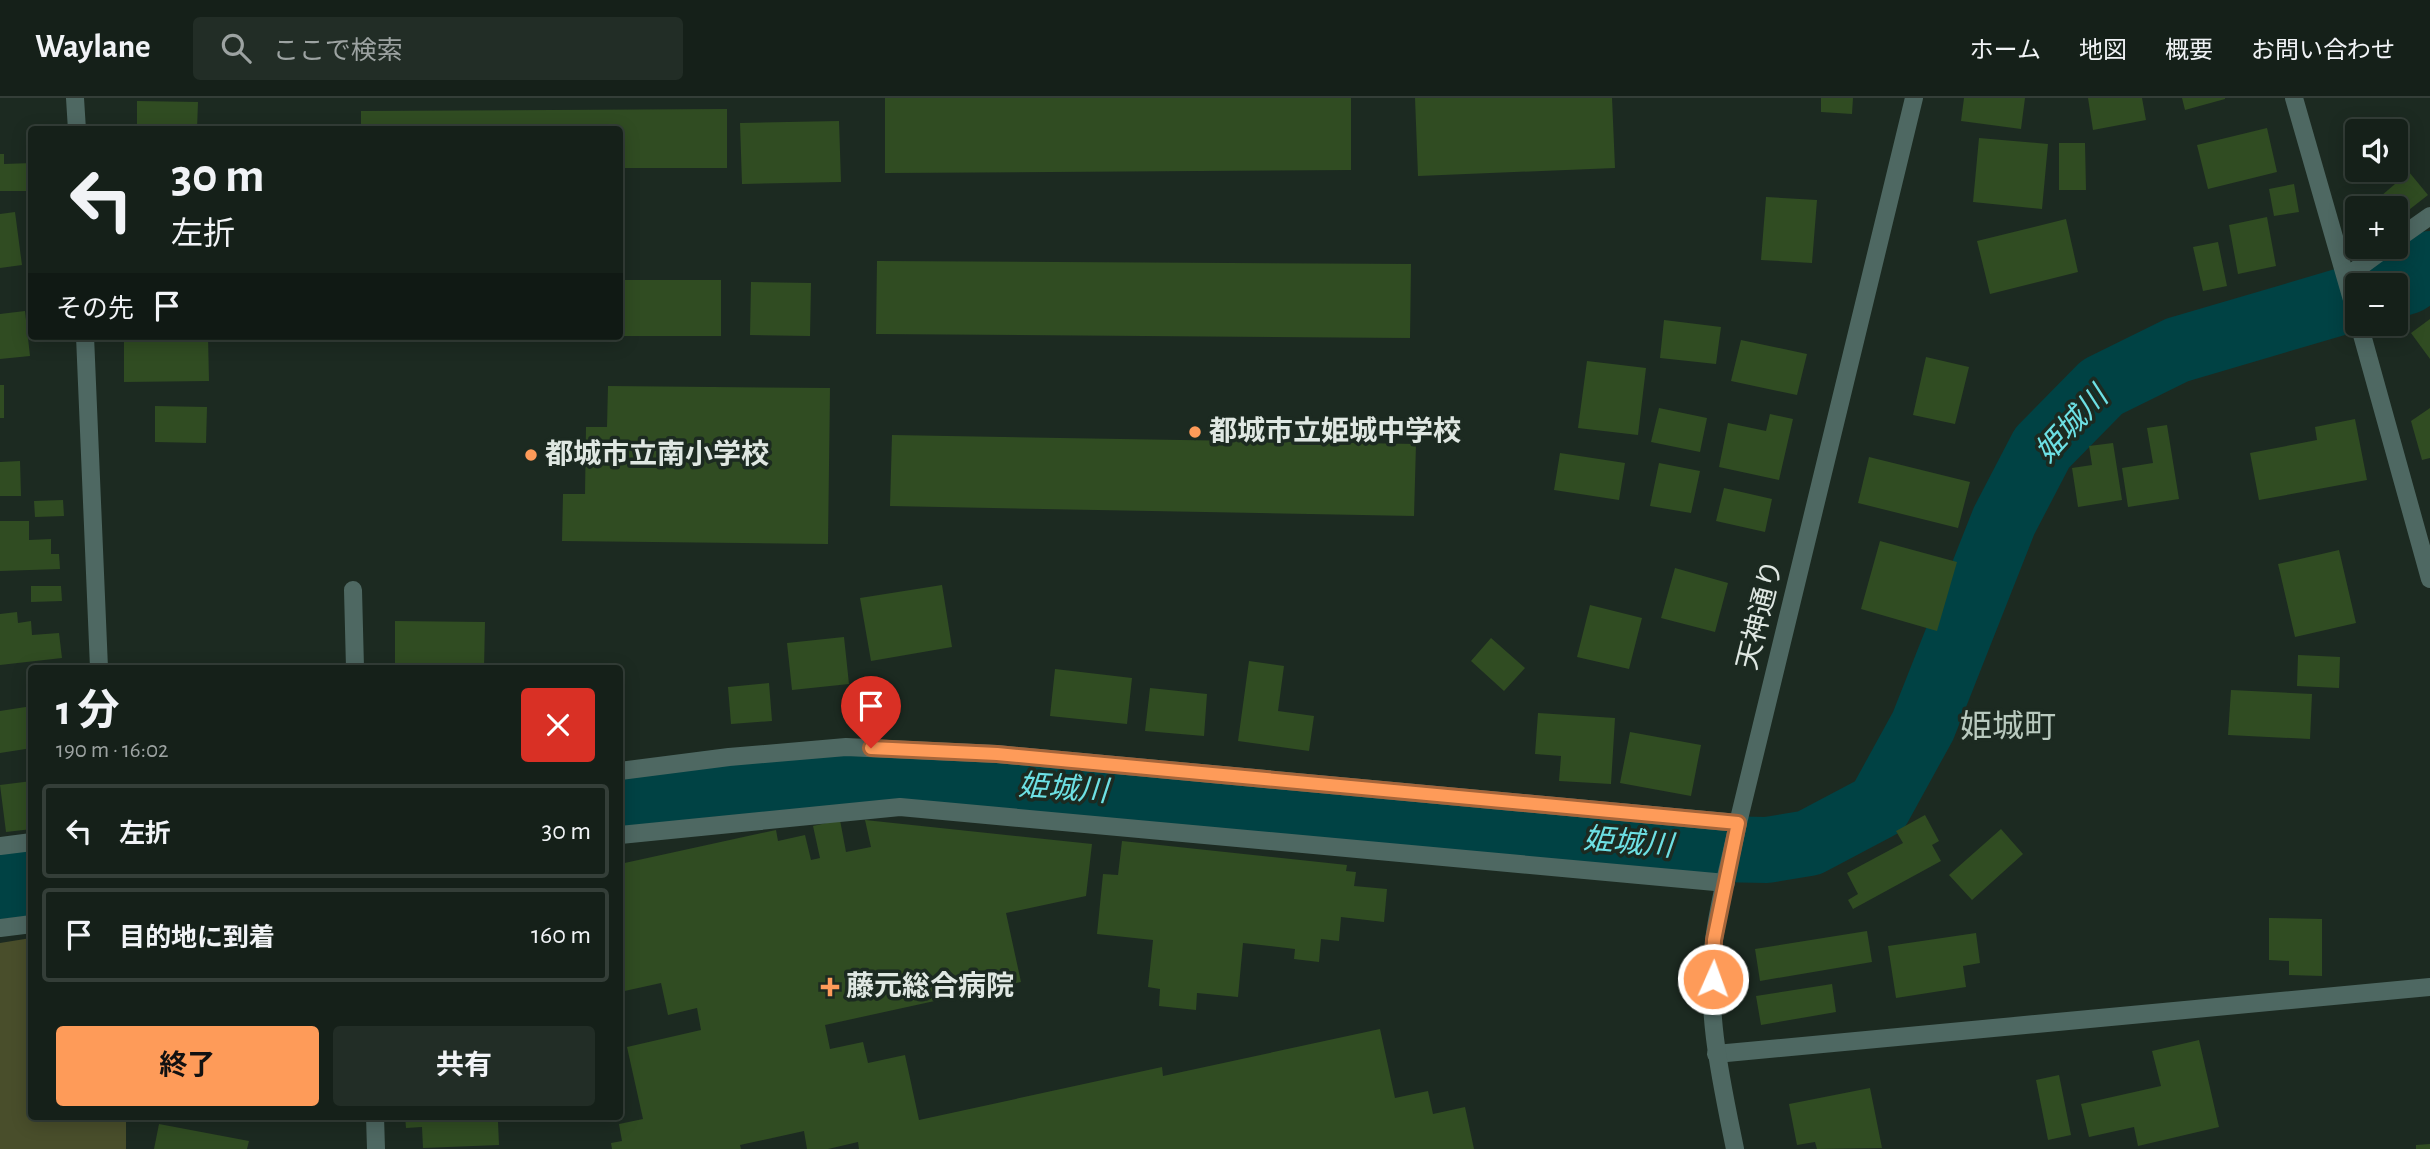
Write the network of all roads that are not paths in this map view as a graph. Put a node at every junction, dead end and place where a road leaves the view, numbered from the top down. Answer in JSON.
{"nodes":[{"id":1,"x":75,"y":98,"type":"edge"},
{"id":2,"x":1914,"y":98,"type":"edge"},
{"id":3,"x":2294,"y":98,"type":"edge"},
{"id":4,"x":77,"y":126,"type":"edge"},
{"id":5,"x":2430,"y":216,"type":"edge"},
{"id":6,"x":2408,"y":232,"type":"edge"},
{"id":7,"x":2371,"y":259,"type":"edge"},
{"id":8,"x":2351,"y":273,"type":"edge"},
{"id":9,"x":2345,"y":274,"type":"edge"},
{"id":10,"x":2362,"y":336,"type":"edge"},
{"id":11,"x":85,"y":340,"type":"edge"},
{"id":12,"x":2430,"y":579,"type":"edge"},
{"id":13,"x":352,"y":590,"type":"dead end"},
{"id":14,"x":99,"y":665,"type":"edge"},
{"id":15,"x":355,"y":665,"type":"edge"},
{"id":16,"x":623,"y":771,"type":"edge"},
{"id":17,"x":1738,"y":823,"type":"junction"},
{"id":18,"x":623,"y":835,"type":"edge"},
{"id":19,"x":28,"y":842,"type":"edge"},
{"id":20,"x":0,"y":846,"type":"edge"},
{"id":21,"x":1727,"y":878,"type":"junction"},
{"id":22,"x":28,"y":924,"type":"edge"},
{"id":23,"x":0,"y":928,"type":"edge"},
{"id":24,"x":2430,"y":987,"type":"edge"},
{"id":25,"x":1716,"y":1054,"type":"junction"},
{"id":26,"x":375,"y":1120,"type":"edge"},
{"id":27,"x":376,"y":1149,"type":"edge"},
{"id":28,"x":1735,"y":1149,"type":"edge"}],
"edges":[{"from":1,"to":4,"type":"street"},
{"from":2,"to":17,"type":"street","name":"天神通り"},
{"from":3,"to":9,"type":"street"},
{"from":5,"to":6,"type":"street"},
{"from":7,"to":8,"type":"street"},
{"from":10,"to":12,"type":"street"},
{"from":11,"to":14,"type":"street"},
{"from":13,"to":15,"type":"street"},
{"from":16,"to":17,"type":"street"},
{"from":17,"to":21,"type":"street","name":"天神通り"},
{"from":18,"to":21,"type":"street"},
{"from":19,"to":20,"type":"street"},
{"from":21,"to":25,"type":"street","name":"天神通り"},
{"from":22,"to":23,"type":"street"},
{"from":24,"to":25,"type":"street"},
{"from":25,"to":28,"type":"street","name":"天神通り"},
{"from":26,"to":27,"type":"street"}]}
